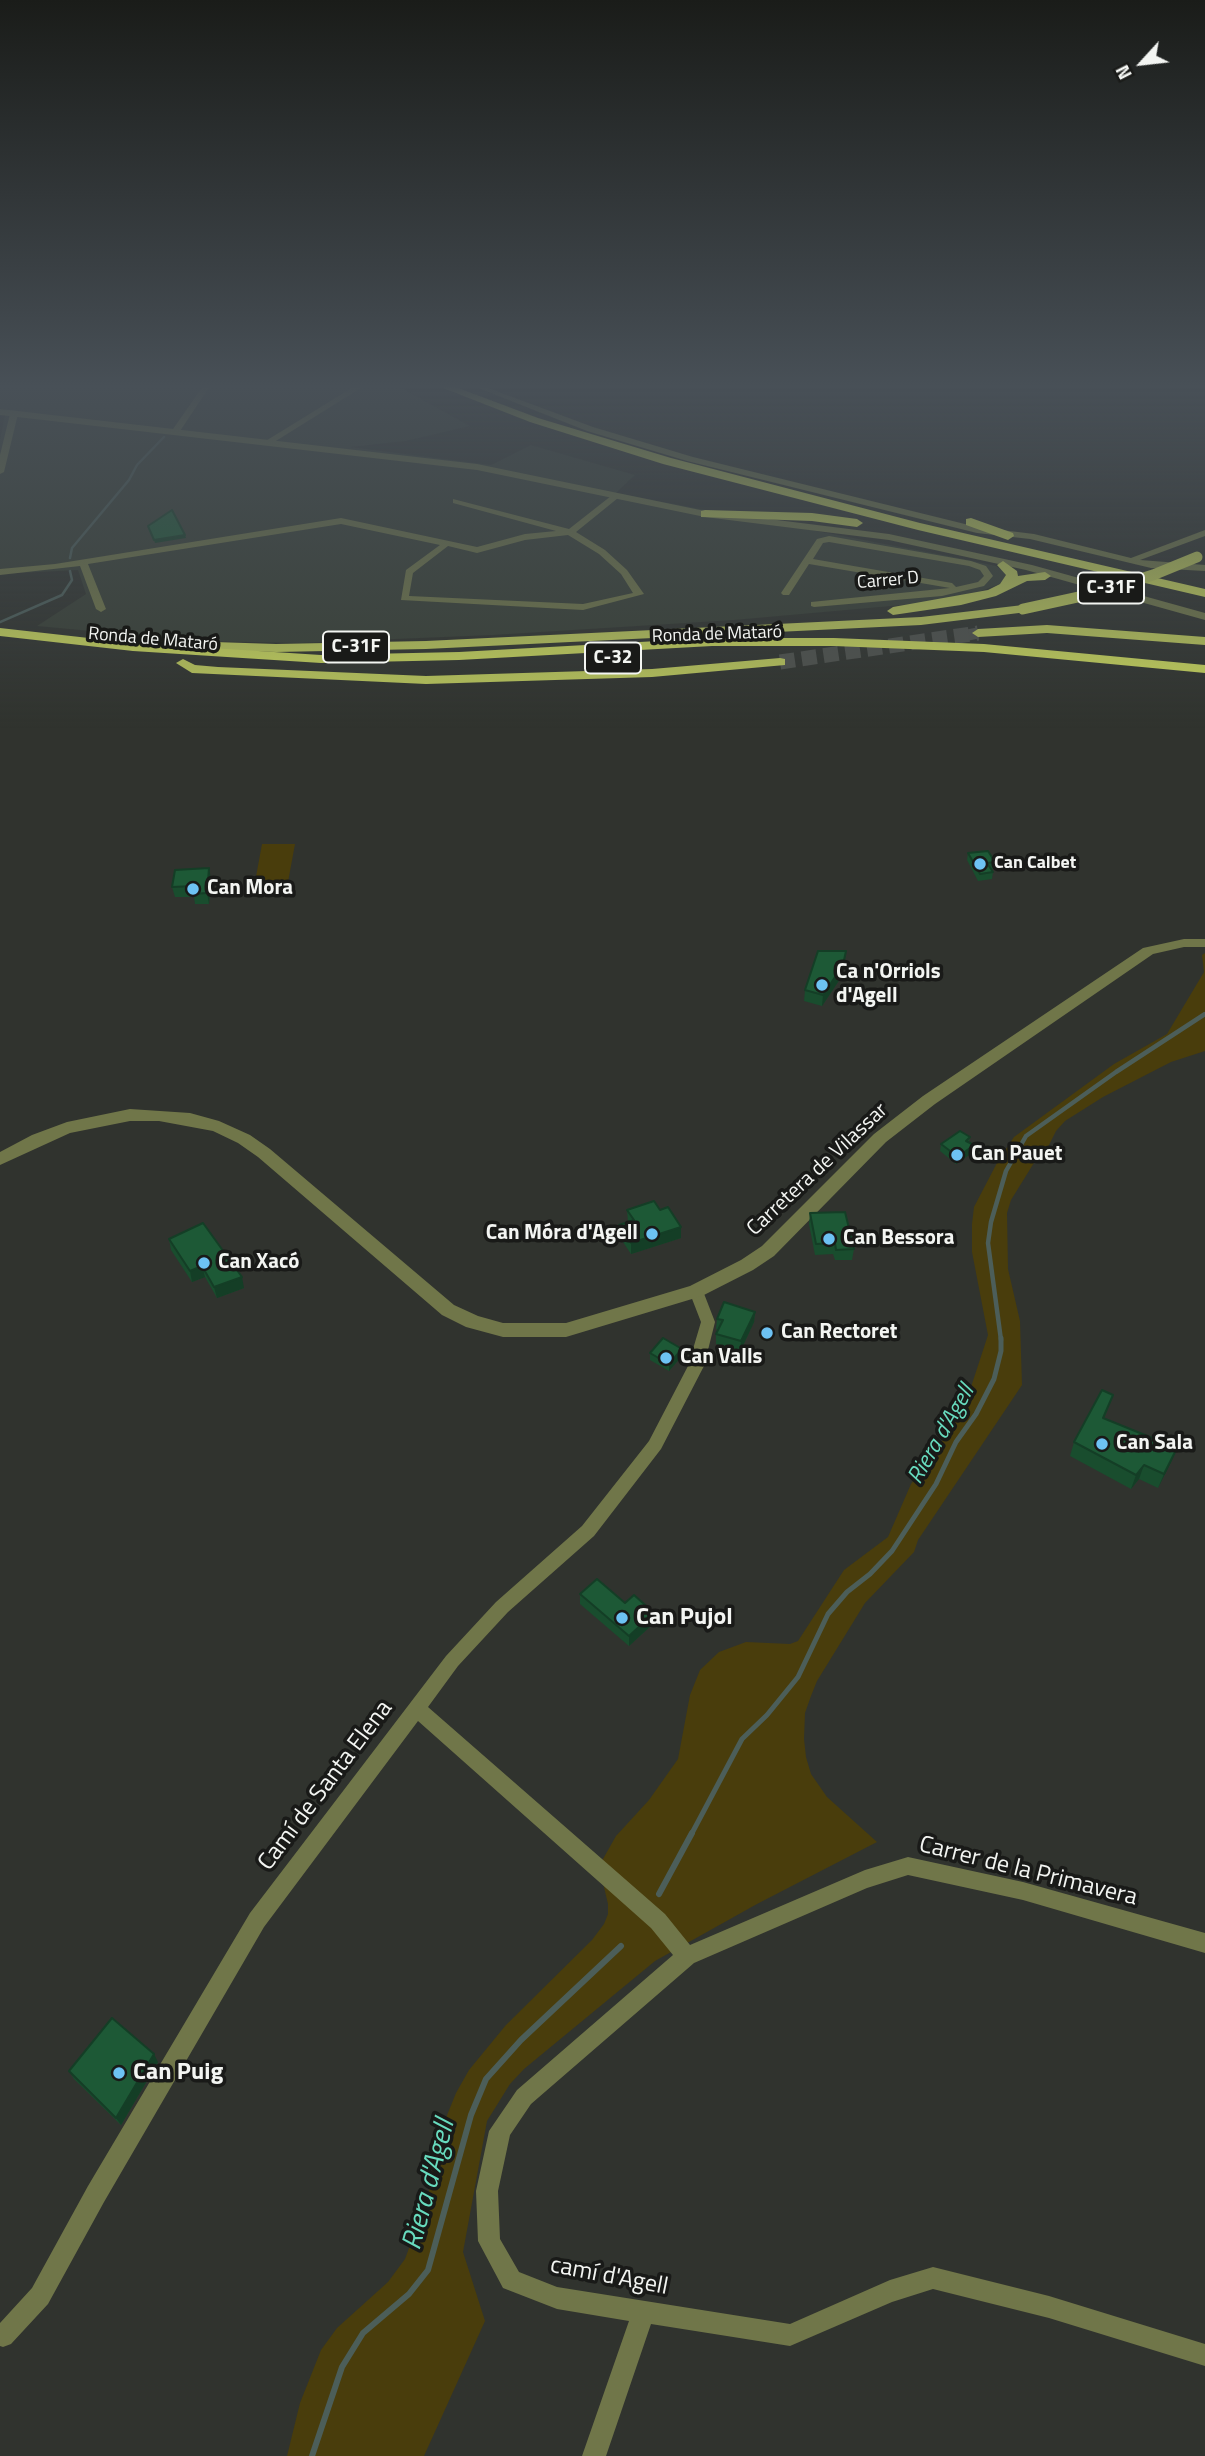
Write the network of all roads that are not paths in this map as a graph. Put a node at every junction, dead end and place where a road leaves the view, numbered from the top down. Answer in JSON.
{"nodes":[{"id":1,"x":456,"y":501,"type":"dead end"},
{"id":2,"x":611,"y":501,"type":"edge"},
{"id":3,"x":630,"y":501,"type":"edge"},
{"id":4,"x":636,"y":501,"type":"edge"},
{"id":5,"x":793,"y":501,"type":"edge"},
{"id":6,"x":820,"y":501,"type":"edge"},
{"id":7,"x":860,"y":501,"type":"edge"},
{"id":8,"x":860,"y":501,"type":"edge"},
{"id":9,"x":651,"y":504,"type":"junction"},
{"id":10,"x":705,"y":514,"type":"junction"},
{"id":11,"x":971,"y":522,"type":"junction"},
{"id":12,"x":813,"y":526,"type":"junction"},
{"id":13,"x":569,"y":532,"type":"junction"},
{"id":14,"x":1000,"y":533,"type":"junction"},
{"id":15,"x":1205,"y":533,"type":"edge"},
{"id":16,"x":1034,"y":537,"type":"junction"},
{"id":17,"x":864,"y":540,"type":"junction"},
{"id":18,"x":446,"y":544,"type":"junction"},
{"id":19,"x":883,"y":544,"type":"junction"},
{"id":20,"x":979,"y":547,"type":"junction"},
{"id":21,"x":961,"y":551,"type":"junction"},
{"id":22,"x":1160,"y":551,"type":"junction"},
{"id":23,"x":1202,"y":557,"type":"edge"},
{"id":24,"x":808,"y":561,"type":"junction"},
{"id":25,"x":1130,"y":561,"type":"junction"},
{"id":26,"x":83,"y":563,"type":"junction"},
{"id":27,"x":1003,"y":565,"type":"junction"},
{"id":28,"x":1177,"y":567,"type":"junction"},
{"id":29,"x":1205,"y":568,"type":"edge"},
{"id":30,"x":0,"y":572,"type":"edge"},
{"id":31,"x":1045,"y":576,"type":"junction"},
{"id":32,"x":1005,"y":587,"type":"junction"},
{"id":33,"x":948,"y":588,"type":"junction"},
{"id":34,"x":1188,"y":589,"type":"junction"},
{"id":35,"x":786,"y":593,"type":"dead end"},
{"id":36,"x":1205,"y":593,"type":"edge"},
{"id":37,"x":1205,"y":601,"type":"edge"},
{"id":38,"x":814,"y":604,"type":"dead end"},
{"id":39,"x":101,"y":609,"type":"dead end"},
{"id":40,"x":1205,"y":621,"type":"edge"},
{"id":41,"x":0,"y":632,"type":"edge"},
{"id":42,"x":687,"y":632,"type":"junction"},
{"id":43,"x":25,"y":641,"type":"junction"},
{"id":44,"x":1205,"y":641,"type":"edge"},
{"id":45,"x":0,"y":644,"type":"edge"},
{"id":46,"x":132,"y":647,"type":"junction"},
{"id":47,"x":780,"y":662,"type":"tunnel mouth"},
{"id":48,"x":183,"y":663,"type":"junction"},
{"id":49,"x":1205,"y":669,"type":"edge"},
{"id":50,"x":1205,"y":679,"type":"edge"},
{"id":51,"x":1205,"y":943,"type":"edge"},
{"id":52,"x":0,"y":1159,"type":"edge"},
{"id":53,"x":696,"y":1291,"type":"junction"},
{"id":54,"x":417,"y":1709,"type":"junction"},
{"id":55,"x":1205,"y":1943,"type":"edge"},
{"id":56,"x":687,"y":1956,"type":"junction"},
{"id":57,"x":644,"y":2311,"type":"junction"},
{"id":58,"x":0,"y":2334,"type":"edge"},
{"id":59,"x":1205,"y":2355,"type":"edge"},
{"id":60,"x":594,"y":2456,"type":"edge"}],
"edges":[{"from":1,"to":13,"type":"street"},
{"from":2,"to":13,"type":"street"},
{"from":3,"to":9,"type":"street"},
{"from":4,"to":9,"type":"street"},
{"from":5,"to":20,"type":"highway"},
{"from":6,"to":34,"type":"highway"},
{"from":7,"to":11,"type":"street"},
{"from":8,"to":14,"type":"street"},
{"from":9,"to":10,"type":"street"},
{"from":9,"to":17,"type":"street"},
{"from":10,"to":12,"type":"street"},
{"from":10,"to":20,"type":"highway"},
{"from":11,"to":14,"type":"highway"},
{"from":11,"to":16,"type":"street"},
{"from":12,"to":17,"type":"street"},
{"from":12,"to":21,"type":"street"},
{"from":13,"to":18,"type":"street"},
{"from":13,"to":18,"type":"street"},
{"from":14,"to":16,"type":"street"},
{"from":14,"to":34,"type":"highway"},
{"from":15,"to":22,"type":"street"},
{"from":16,"to":25,"type":"street"},
{"from":17,"to":19,"type":"street"},
{"from":17,"to":24,"type":"street"},
{"from":18,"to":26,"type":"street"},
{"from":19,"to":21,"type":"street"},
{"from":19,"to":27,"type":"street"},
{"from":19,"to":33,"type":"street","name":"Carrer D"},
{"from":20,"to":37,"type":"highway"},
{"from":21,"to":40,"type":"street"},
{"from":22,"to":25,"type":"street"},
{"from":22,"to":28,"type":"street"},
{"from":23,"to":42,"type":"highway","number":"C-31F","bridge":true},
{"from":23,"to":44,"type":"highway","number":"C-31F"},
{"from":24,"to":33,"type":"street"},
{"from":24,"to":35,"type":"street"},
{"from":25,"to":28,"type":"street"},
{"from":26,"to":30,"type":"street"},
{"from":26,"to":39,"type":"street"},
{"from":27,"to":31,"type":"street"},
{"from":27,"to":32,"type":"highway"},
{"from":28,"to":29,"type":"street"},
{"from":31,"to":32,"type":"highway"},
{"from":31,"to":40,"type":"street"},
{"from":32,"to":42,"type":"highway"},
{"from":33,"to":38,"type":"street","name":"Carrer D"},
{"from":34,"to":36,"type":"highway"},
{"from":41,"to":43,"type":"highway","number":"C-32"},
{"from":42,"to":46,"type":"highway","number":"C-31F"},
{"from":43,"to":45,"type":"highway","number":"C-32"},
{"from":43,"to":46,"type":"highway","name":"Ronda de Mataró","number":"C-32"},
{"from":43,"to":48,"type":"highway","name":"Ronda de Mataró","number":"C-32"},
{"from":46,"to":49,"type":"highway","name":"Ronda de Mataró","number":"C-32"},
{"from":47,"to":48,"type":"highway","number":"C-31F"},
{"from":48,"to":50,"type":"highway","name":"Ronda de Mataró","number":"C-32"},
{"from":51,"to":53,"type":"street","name":"Carretera de Vilassar"},
{"from":52,"to":53,"type":"street","name":"Carretera de Vilassar"},
{"from":53,"to":54,"type":"street","name":"Camí de Santa Elena"},
{"from":54,"to":56,"type":"street"},
{"from":54,"to":58,"type":"street","name":"Camí de Santa Elena"},
{"from":55,"to":56,"type":"street","name":"Carrer de la Primavera"},
{"from":56,"to":57,"type":"street","name":"camí d'Agell"},
{"from":57,"to":59,"type":"street","name":"camí d'Agell"},
{"from":57,"to":60,"type":"street"}]}
